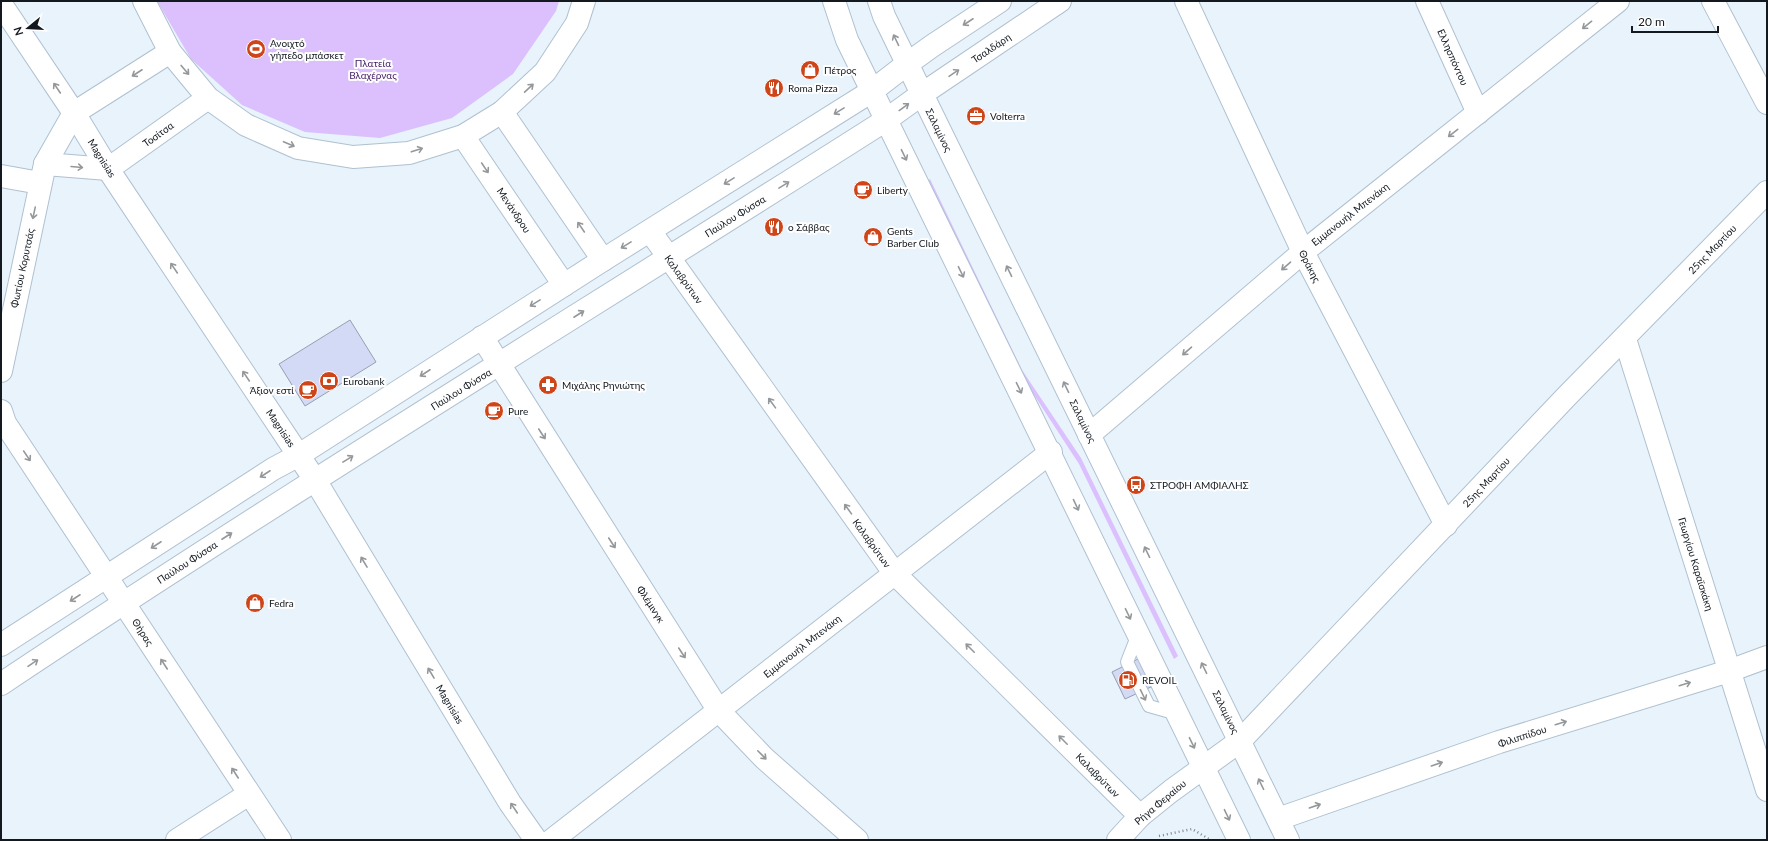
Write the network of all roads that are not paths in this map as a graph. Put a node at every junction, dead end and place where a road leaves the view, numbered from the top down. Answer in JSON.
{"nodes":[{"id":1,"x":144,"y":1,"type":"edge"},
{"id":2,"x":584,"y":1,"type":"edge"},
{"id":3,"x":834,"y":1,"type":"edge"},
{"id":4,"x":879,"y":1,"type":"edge"},
{"id":5,"x":1000,"y":1,"type":"edge"},
{"id":6,"x":1060,"y":1,"type":"edge"},
{"id":7,"x":1186,"y":1,"type":"edge"},
{"id":8,"x":1427,"y":1,"type":"edge"},
{"id":9,"x":1618,"y":1,"type":"edge"},
{"id":10,"x":1713,"y":1,"type":"edge"},
{"id":11,"x":1,"y":4,"type":"edge"},
{"id":12,"x":170,"y":52,"type":"junction"},
{"id":13,"x":908,"y":64,"type":"junction"},
{"id":14,"x":872,"y":90,"type":"junction"},
{"id":15,"x":922,"y":94,"type":"junction"},
{"id":16,"x":208,"y":98,"type":"junction"},
{"id":17,"x":1767,"y":103,"type":"edge"},
{"id":18,"x":502,"y":112,"type":"junction"},
{"id":19,"x":74,"y":113,"type":"junction"},
{"id":20,"x":1478,"y":113,"type":"junction"},
{"id":21,"x":886,"y":120,"type":"junction"},
{"id":22,"x":463,"y":136,"type":"junction"},
{"id":23,"x":108,"y":170,"type":"junction"},
{"id":24,"x":42,"y":174,"type":"junction"},
{"id":25,"x":1,"y":176,"type":"edge"},
{"id":26,"x":1767,"y":193,"type":"edge"},
{"id":27,"x":650,"y":231,"type":"junction"},
{"id":28,"x":1302,"y":252,"type":"junction"},
{"id":29,"x":668,"y":258,"type":"junction"},
{"id":30,"x":603,"y":260,"type":"junction"},
{"id":31,"x":564,"y":285,"type":"junction"},
{"id":32,"x":482,"y":337,"type":"junction"},
{"id":33,"x":1625,"y":339,"type":"junction"},
{"id":34,"x":499,"y":365,"type":"junction"},
{"id":35,"x":1,"y":371,"type":"edge"},
{"id":36,"x":2,"y":420,"type":"edge"},
{"id":37,"x":1089,"y":435,"type":"junction"},
{"id":38,"x":1051,"y":452,"type":"junction"},
{"id":39,"x":299,"y":455,"type":"junction"},
{"id":40,"x":315,"y":480,"type":"junction"},
{"id":41,"x":1446,"y":525,"type":"junction"},
{"id":42,"x":895,"y":574,"type":"junction"},
{"id":43,"x":107,"y":577,"type":"junction"},
{"id":44,"x":124,"y":602,"type":"junction"},
{"id":45,"x":1,"y":645,"type":"edge"},
{"id":46,"x":1767,"y":657,"type":"edge"},
{"id":47,"x":1729,"y":671,"type":"junction"},
{"id":48,"x":1,"y":684,"type":"edge"},
{"id":49,"x":719,"y":711,"type":"junction"},
{"id":50,"x":1240,"y":741,"type":"junction"},
{"id":51,"x":1204,"y":768,"type":"junction"},
{"id":52,"x":1767,"y":790,"type":"edge"},
{"id":53,"x":249,"y":794,"type":"junction"},
{"id":54,"x":1140,"y":816,"type":"junction"},
{"id":55,"x":1278,"y":819,"type":"junction"},
{"id":56,"x":177,"y":840,"type":"edge"},
{"id":57,"x":280,"y":840,"type":"edge"},
{"id":58,"x":536,"y":840,"type":"edge"},
{"id":59,"x":552,"y":840,"type":"edge"},
{"id":60,"x":857,"y":840,"type":"edge"},
{"id":61,"x":1118,"y":840,"type":"edge"},
{"id":62,"x":1239,"y":840,"type":"edge"},
{"id":63,"x":1288,"y":840,"type":"edge"}],
"edges":[{"from":1,"to":12,"type":"street"},
{"from":18,"to":2,"type":"street","one_way":true},
{"from":3,"to":14,"type":"street"},
{"from":13,"to":4,"type":"street","name":"Σαλαμίνος","one_way":true},
{"from":5,"to":13,"type":"street","one_way":true},
{"from":15,"to":6,"type":"street","name":"Τσαλδάρη","one_way":true},
{"from":7,"to":28,"type":"street","name":"Θράκης"},
{"from":8,"to":20,"type":"street","name":"Ελλησπόντου"},
{"from":9,"to":20,"type":"street","name":"Εμμανουήλ Μπενάκη","one_way":true},
{"from":10,"to":17,"type":"street"},
{"from":19,"to":11,"type":"street","name":"Magnisias","one_way":true},
{"from":12,"to":16,"type":"street","one_way":true},
{"from":12,"to":19,"type":"street","one_way":true},
{"from":13,"to":14,"type":"street"},
{"from":13,"to":15,"type":"street","name":"Σαλαμίνος"},
{"from":14,"to":21,"type":"street"},
{"from":14,"to":27,"type":"street","one_way":true},
{"from":21,"to":15,"type":"street","name":"Παύλου Φύσσα","one_way":true},
{"from":37,"to":15,"type":"street","name":"Σαλαμίνος","one_way":true},
{"from":16,"to":22,"type":"street","one_way":true},
{"from":16,"to":23,"type":"street","name":"Τοσίτσα"},
{"from":18,"to":22,"type":"street"},
{"from":30,"to":18,"type":"street","one_way":true},
{"from":19,"to":23,"type":"street","name":"Magnisias"},
{"from":19,"to":24,"type":"street","name":"Φωτίου Κορυτσάς"},
{"from":20,"to":28,"type":"street","name":"Εμμανουήλ Μπενάκη","one_way":true},
{"from":29,"to":21,"type":"street","name":"Παύλου Φύσσα","one_way":true},
{"from":21,"to":38,"type":"street","one_way":true},
{"from":22,"to":31,"type":"street","name":"Μενάνδρου","one_way":true},
{"from":24,"to":23,"type":"street","one_way":true},
{"from":39,"to":23,"type":"street","name":"Magnisias","one_way":true},
{"from":24,"to":25,"type":"street"},
{"from":24,"to":35,"type":"street","name":"Φωτίου Κορυτσάς","one_way":true},
{"from":26,"to":33,"type":"street","name":"25ης Μαρτίου"},
{"from":27,"to":29,"type":"street","name":"Καλαβρύτων"},
{"from":27,"to":30,"type":"street","one_way":true},
{"from":28,"to":37,"type":"street","name":"Εμμανουήλ Μπενάκη","one_way":true},
{"from":28,"to":41,"type":"street","name":"Θράκης"},
{"from":34,"to":29,"type":"street","name":"Παύλου Φύσσα","one_way":true},
{"from":42,"to":29,"type":"street","name":"Καλαβρύτων","one_way":true},
{"from":30,"to":31,"type":"street"},
{"from":31,"to":32,"type":"street","one_way":true},
{"from":32,"to":34,"type":"street","name":"Φλέμινγκ"},
{"from":32,"to":39,"type":"street","one_way":true},
{"from":33,"to":41,"type":"street","name":"25ης Μαρτίου"},
{"from":33,"to":47,"type":"street","name":"Γεωργίου Καραϊσκάκη"},
{"from":40,"to":34,"type":"street","name":"Παύλου Φύσσα","one_way":true},
{"from":34,"to":49,"type":"street","name":"Φλέμινγκ","one_way":true},
{"from":36,"to":43,"type":"street","name":"Θήρας","one_way":true},
{"from":50,"to":37,"type":"street","name":"Σαλαμίνος","one_way":true},
{"from":38,"to":42,"type":"street","name":"Εμμανουήλ Μπενάκη"},
{"from":38,"to":51,"type":"street","one_way":true},
{"from":39,"to":40,"type":"street","name":"Magnisias"},
{"from":39,"to":43,"type":"street","one_way":true},
{"from":44,"to":40,"type":"street","name":"Παύλου Φύσσα","one_way":true},
{"from":58,"to":40,"type":"street","name":"Magnisias","one_way":true},
{"from":41,"to":50,"type":"street","name":"25ης Μαρτίου"},
{"from":42,"to":49,"type":"street","name":"Εμμανουήλ Μπενάκη"},
{"from":54,"to":42,"type":"street","name":"Καλαβρύτων","one_way":true},
{"from":43,"to":44,"type":"street","name":"Θήρας"},
{"from":43,"to":45,"type":"street","one_way":true},
{"from":48,"to":44,"type":"street","name":"Παύλου Φύσσα","one_way":true},
{"from":53,"to":44,"type":"street","name":"Θήρας","one_way":true},
{"from":46,"to":47,"type":"street","name":"Φιλιππίδου"},
{"from":47,"to":52,"type":"street","name":"Γεωργίου Καραϊσκάκη"},
{"from":55,"to":47,"type":"street","name":"Φιλιππίδου","one_way":true},
{"from":49,"to":59,"type":"street","name":"Εμμανουήλ Μπενάκη"},
{"from":49,"to":60,"type":"street","name":"Φλέμινγκ","one_way":true},
{"from":50,"to":51,"type":"street","name":"25ης Μαρτίου"},
{"from":55,"to":50,"type":"street","name":"Σαλαμίνος","one_way":true},
{"from":51,"to":54,"type":"street","name":"Ρήγα Φεραίου"},
{"from":51,"to":62,"type":"street","one_way":true},
{"from":53,"to":56,"type":"street"},
{"from":53,"to":57,"type":"street","name":"Θήρας"},
{"from":54,"to":61,"type":"street","name":"Ρήγα Φεραίου"},
{"from":55,"to":63,"type":"street","name":"Σαλαμίνος"}]}
